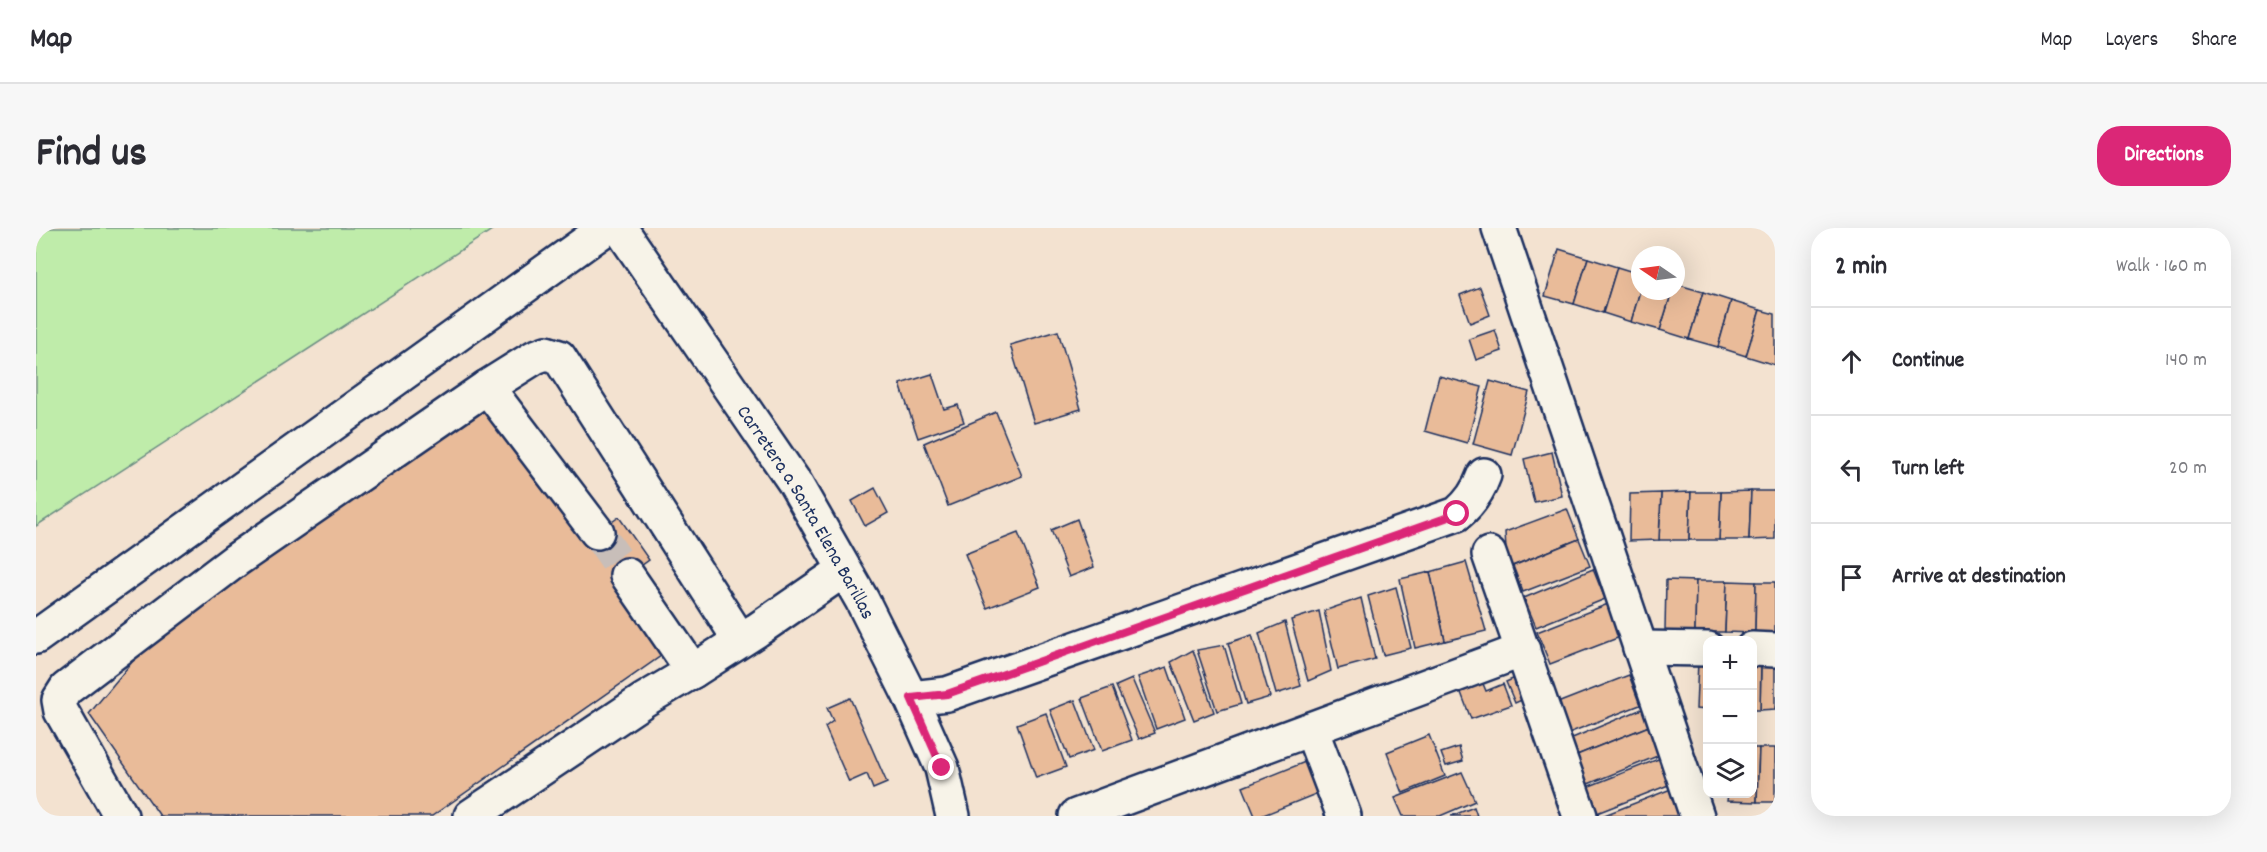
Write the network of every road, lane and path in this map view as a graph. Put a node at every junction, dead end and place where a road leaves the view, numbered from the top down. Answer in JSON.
{"nodes":[{"id":1,"x":606,"y":228,"type":"edge"},
{"id":2,"x":621,"y":228,"type":"edge"},
{"id":3,"x":1498,"y":228,"type":"edge"},
{"id":4,"x":488,"y":387,"type":"junction"},
{"id":5,"x":1485,"y":475,"type":"dead end"},
{"id":6,"x":597,"y":532,"type":"tunnel mouth"},
{"id":7,"x":1489,"y":554,"type":"dead end"},
{"id":8,"x":844,"y":570,"type":"junction"},
{"id":9,"x":627,"y":575,"type":"tunnel mouth"},
{"id":10,"x":36,"y":637,"type":"edge"},
{"id":11,"x":740,"y":640,"type":"junction"},
{"id":12,"x":1640,"y":648,"type":"junction"},
{"id":13,"x":1703,"y":649,"type":"edge"},
{"id":14,"x":1757,"y":649,"type":"edge"},
{"id":15,"x":1522,"y":650,"type":"junction"},
{"id":16,"x":1775,"y":650,"type":"edge"},
{"id":17,"x":693,"y":671,"type":"junction"},
{"id":18,"x":911,"y":698,"type":"junction"},
{"id":19,"x":1311,"y":729,"type":"junction"},
{"id":20,"x":1123,"y":808,"type":"edge"},
{"id":21,"x":121,"y":816,"type":"edge"},
{"id":22,"x":471,"y":816,"type":"edge"},
{"id":23,"x":953,"y":816,"type":"edge"},
{"id":24,"x":1076,"y":816,"type":"edge"},
{"id":25,"x":1344,"y":816,"type":"edge"},
{"id":26,"x":1580,"y":816,"type":"edge"},
{"id":27,"x":1697,"y":816,"type":"edge"}],
"edges":[{"from":1,"to":10,"type":"street"},
{"from":2,"to":8,"type":"street","name":"Carretera a Santa Elena Barillas"},
{"from":3,"to":12,"type":"street"},
{"from":4,"to":6,"type":"street"},
{"from":4,"to":11,"type":"street"},
{"from":4,"to":21,"type":"street"},
{"from":5,"to":18,"type":"street"},
{"from":7,"to":15,"type":"street"},
{"from":8,"to":11,"type":"street"},
{"from":8,"to":18,"type":"street","name":"Carretera a Santa Elena Barillas"},
{"from":9,"to":17,"type":"street"},
{"from":11,"to":17,"type":"street"},
{"from":12,"to":13,"type":"street"},
{"from":12,"to":27,"type":"street"},
{"from":14,"to":16,"type":"street"},
{"from":15,"to":19,"type":"street"},
{"from":15,"to":26,"type":"street"},
{"from":17,"to":22,"type":"street"},
{"from":18,"to":23,"type":"street","name":"Carretera a Santa Elena Barillas"},
{"from":19,"to":20,"type":"street"},
{"from":19,"to":25,"type":"street"},
{"from":20,"to":24,"type":"street"}]}
